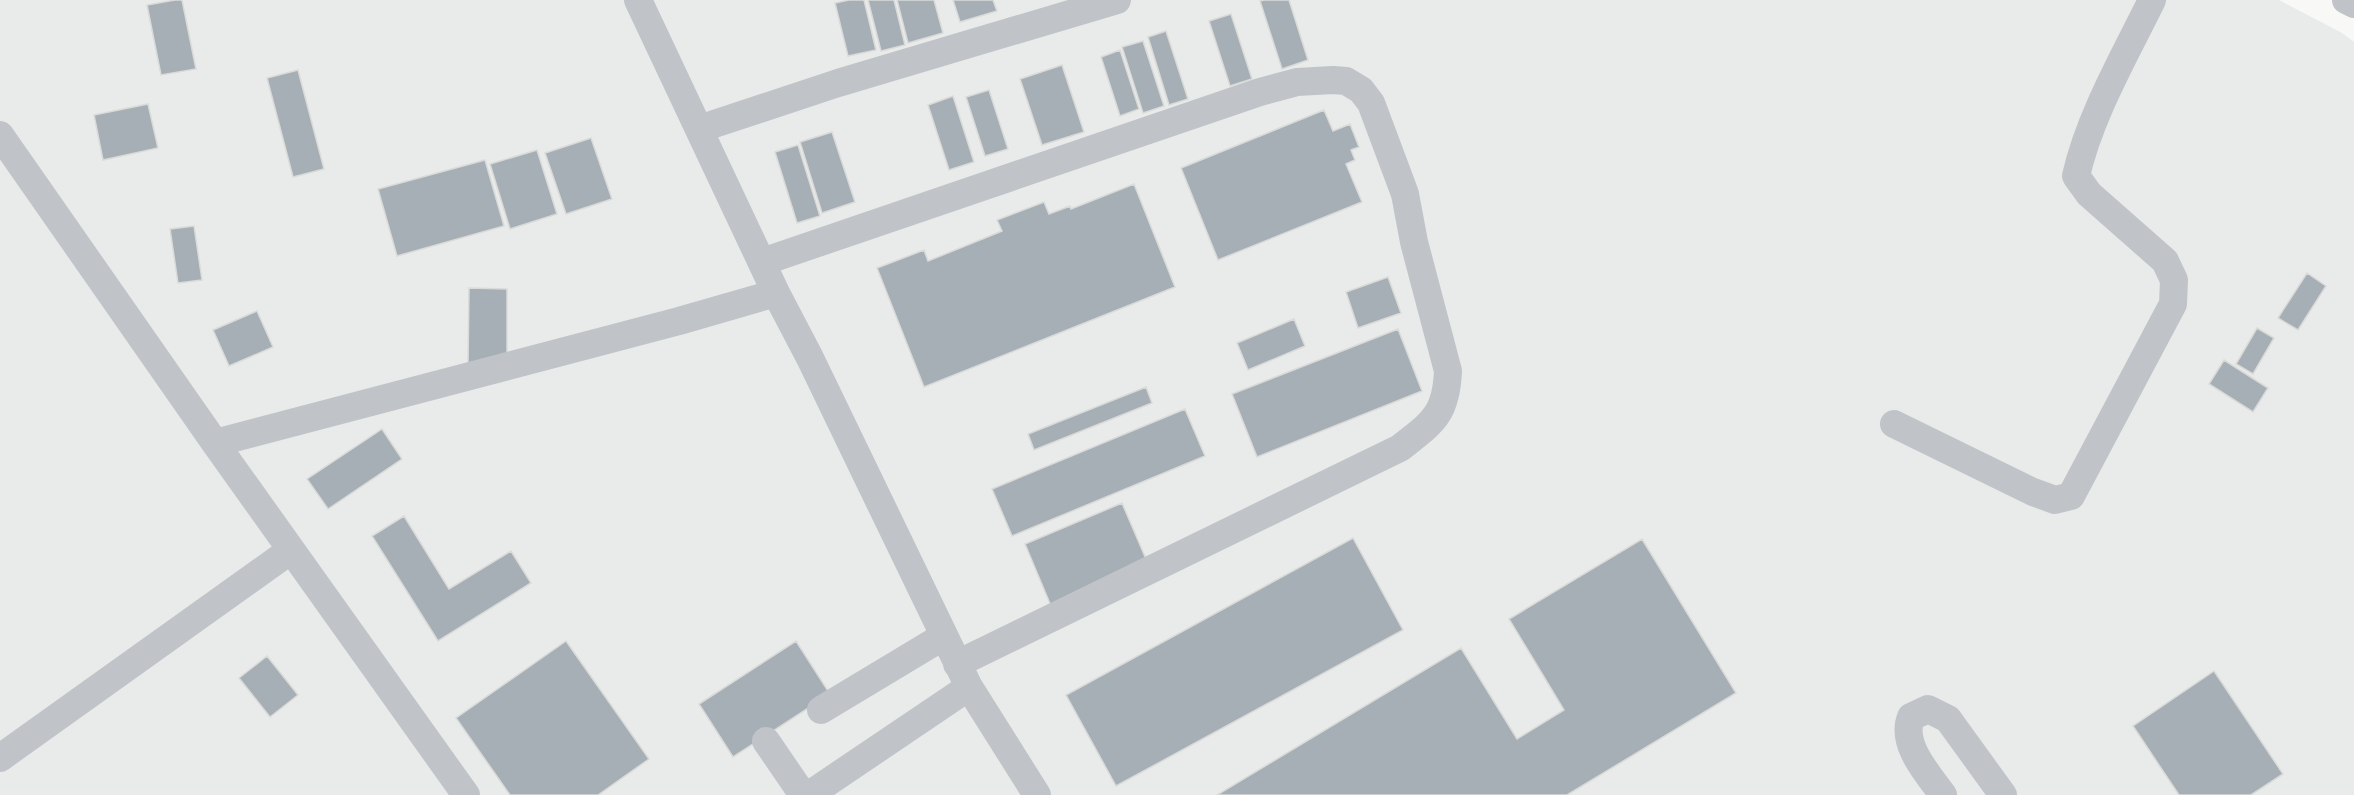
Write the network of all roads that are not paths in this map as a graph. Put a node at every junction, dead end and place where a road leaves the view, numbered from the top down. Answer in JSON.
{"nodes":[{"id":1,"x":638,"y":0,"type":"edge"},
{"id":2,"x":1117,"y":0,"type":"edge"},
{"id":3,"x":2152,"y":0,"type":"edge"},
{"id":4,"x":2346,"y":0,"type":"edge"},
{"id":5,"x":2354,"y":4,"type":"edge"},
{"id":6,"x":699,"y":129,"type":"junction"},
{"id":7,"x":0,"y":135,"type":"edge"},
{"id":8,"x":762,"y":262,"type":"junction"},
{"id":9,"x":776,"y":293,"type":"junction"},
{"id":10,"x":1894,"y":424,"type":"dead end"},
{"id":11,"x":214,"y":443,"type":"junction"},
{"id":12,"x":291,"y":550,"type":"junction"},
{"id":13,"x":944,"y":636,"type":"junction"},
{"id":14,"x":963,"y":676,"type":"junction"},
{"id":15,"x":821,"y":710,"type":"dead end"},
{"id":16,"x":766,"y":741,"type":"dead end"},
{"id":17,"x":0,"y":758,"type":"edge"},
{"id":18,"x":466,"y":795,"type":"edge"},
{"id":19,"x":803,"y":795,"type":"edge"},
{"id":20,"x":809,"y":795,"type":"edge"},
{"id":21,"x":1037,"y":795,"type":"edge"},
{"id":22,"x":1943,"y":795,"type":"edge"},
{"id":23,"x":2003,"y":795,"type":"edge"}],
"edges":[{"from":1,"to":6,"type":"street"},
{"from":2,"to":6,"type":"street"},
{"from":3,"to":10,"type":"street"},
{"from":4,"to":5,"type":"street"},
{"from":6,"to":8,"type":"street"},
{"from":7,"to":11,"type":"street"},
{"from":8,"to":9,"type":"street"},
{"from":8,"to":14,"type":"street"},
{"from":9,"to":11,"type":"street"},
{"from":9,"to":13,"type":"street"},
{"from":11,"to":12,"type":"street"},
{"from":12,"to":17,"type":"street"},
{"from":12,"to":18,"type":"street"},
{"from":13,"to":14,"type":"street"},
{"from":13,"to":15,"type":"street"},
{"from":14,"to":20,"type":"street"},
{"from":14,"to":21,"type":"street"},
{"from":16,"to":19,"type":"street"},
{"from":22,"to":23,"type":"street"}]}
